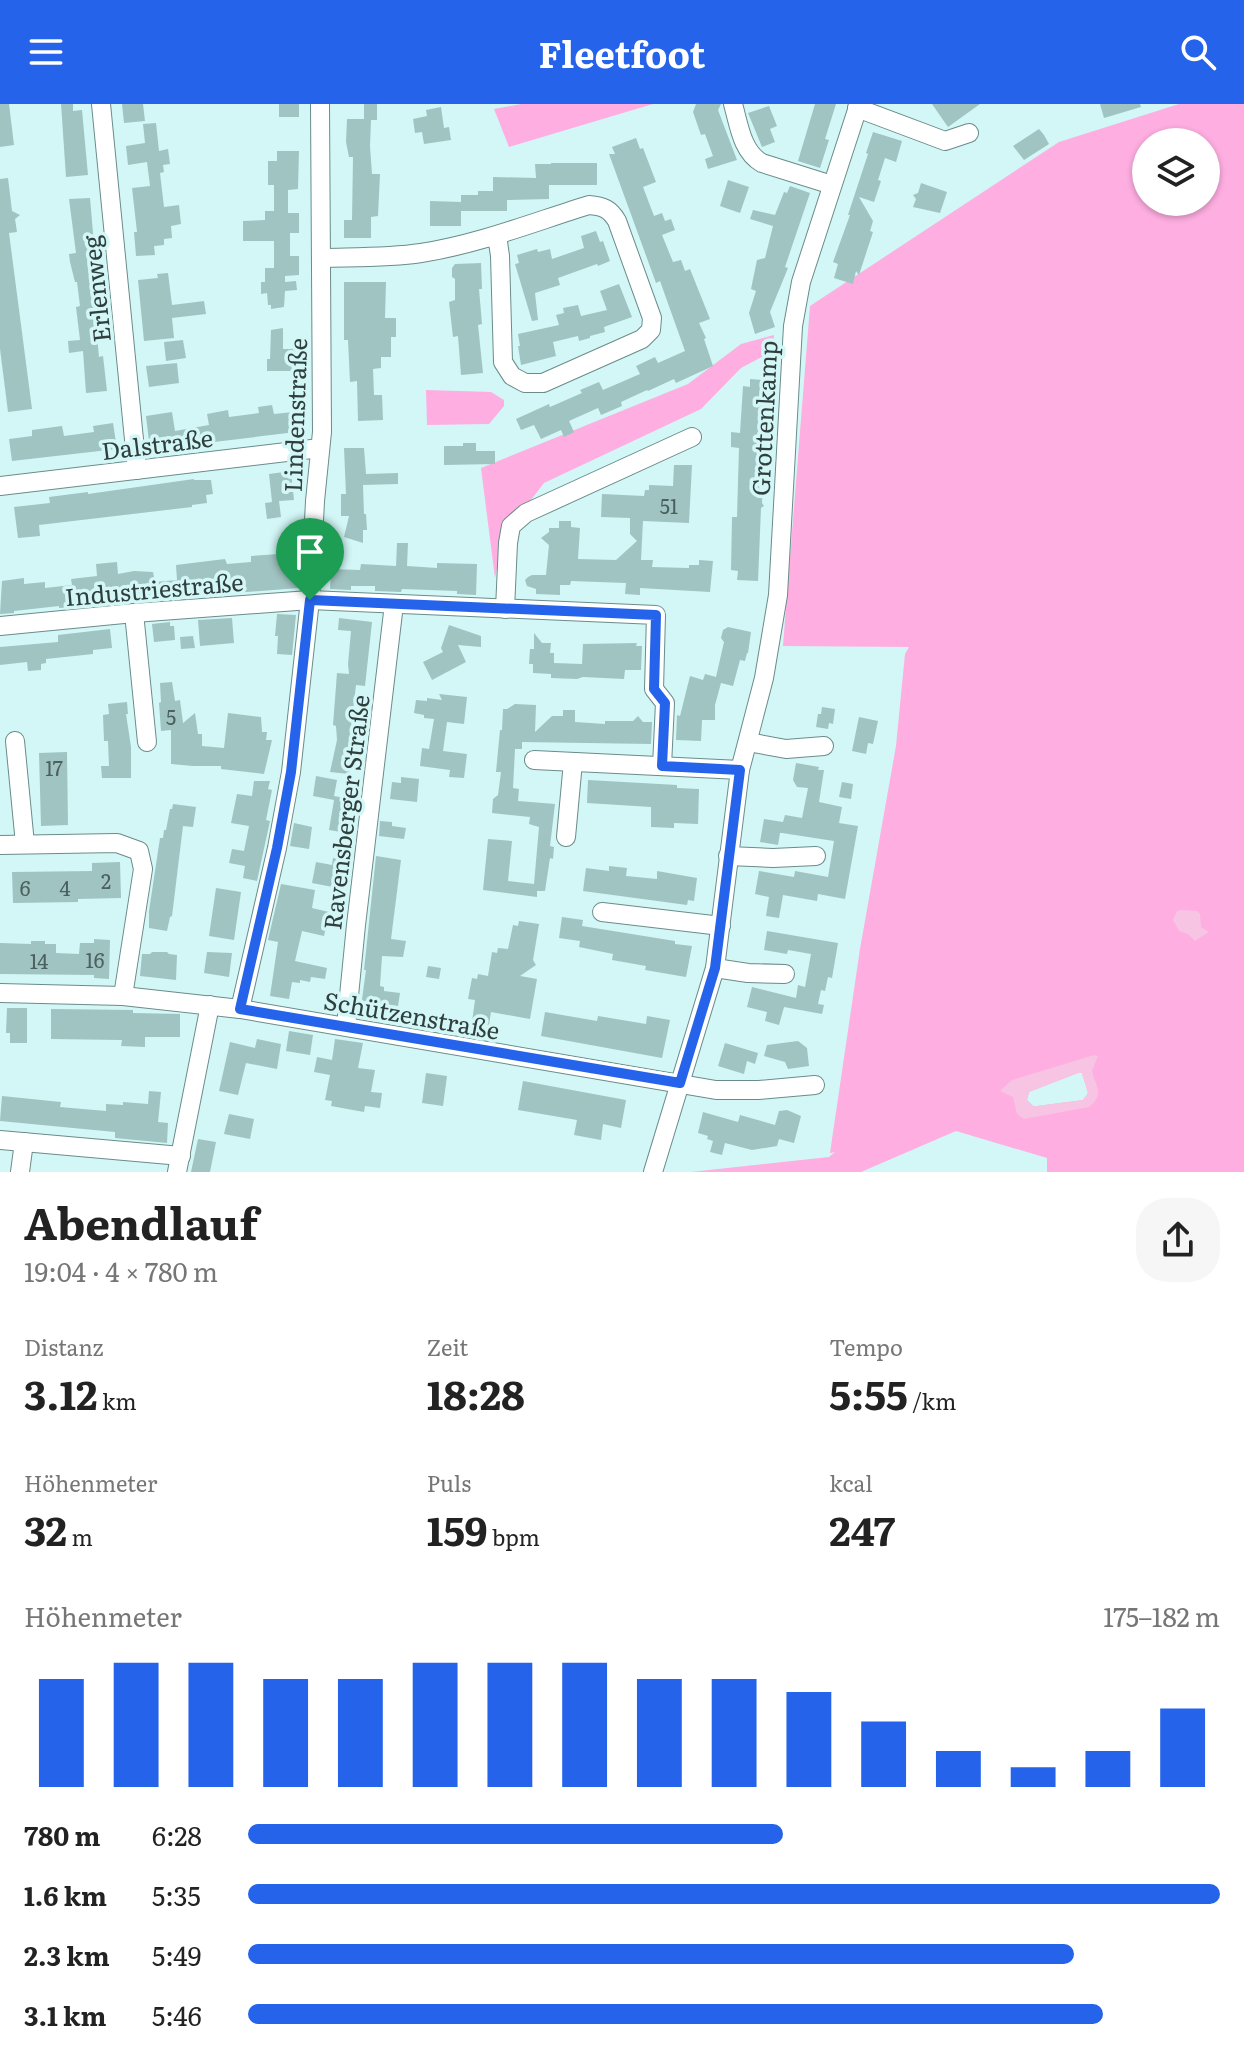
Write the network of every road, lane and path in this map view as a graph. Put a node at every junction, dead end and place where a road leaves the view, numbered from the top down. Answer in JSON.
{"nodes":[{"id":1,"x":101,"y":104,"type":"edge"},
{"id":2,"x":320,"y":104,"type":"edge"},
{"id":3,"x":733,"y":104,"type":"edge"},
{"id":4,"x":858,"y":106,"type":"edge"},
{"id":5,"x":969,"y":133,"type":"dead end"},
{"id":6,"x":832,"y":185,"type":"junction"},
{"id":7,"x":497,"y":235,"type":"junction"},
{"id":8,"x":321,"y":258,"type":"junction"},
{"id":9,"x":692,"y":437,"type":"dead end"},
{"id":10,"x":320,"y":448,"type":"junction"},
{"id":11,"x":137,"y":470,"type":"junction"},
{"id":12,"x":0,"y":486,"type":"edge"},
{"id":13,"x":310,"y":600,"type":"junction"},
{"id":14,"x":394,"y":604,"type":"junction"},
{"id":15,"x":505,"y":609,"type":"junction"},
{"id":16,"x":134,"y":613,"type":"junction"},
{"id":17,"x":0,"y":626,"type":"edge"},
{"id":18,"x":15,"y":741,"type":"dead end"},
{"id":19,"x":147,"y":742,"type":"dead end"},
{"id":20,"x":748,"y":742,"type":"junction"},
{"id":21,"x":824,"y":746,"type":"dead end"},
{"id":22,"x":534,"y":760,"type":"dead end"},
{"id":23,"x":573,"y":762,"type":"junction"},
{"id":24,"x":662,"y":766,"type":"junction"},
{"id":25,"x":740,"y":770,"type":"junction"},
{"id":26,"x":566,"y":837,"type":"dead end"},
{"id":27,"x":25,"y":844,"type":"junction"},
{"id":28,"x":0,"y":845,"type":"edge"},
{"id":29,"x":728,"y":856,"type":"junction"},
{"id":30,"x":816,"y":856,"type":"dead end"},
{"id":31,"x":602,"y":912,"type":"dead end"},
{"id":32,"x":721,"y":926,"type":"junction"},
{"id":33,"x":715,"y":968,"type":"junction"},
{"id":34,"x":785,"y":974,"type":"dead end"},
{"id":35,"x":0,"y":993,"type":"edge"},
{"id":36,"x":123,"y":996,"type":"junction"},
{"id":37,"x":210,"y":1005,"type":"junction"},
{"id":38,"x":240,"y":1009,"type":"junction"},
{"id":39,"x":346,"y":1026,"type":"junction"},
{"id":40,"x":680,"y":1083,"type":"junction"},
{"id":41,"x":815,"y":1085,"type":"dead end"},
{"id":42,"x":0,"y":1140,"type":"edge"},
{"id":43,"x":24,"y":1142,"type":"junction"},
{"id":44,"x":179,"y":1164,"type":"edge"},
{"id":45,"x":20,"y":1172,"type":"edge"},
{"id":46,"x":653,"y":1172,"type":"edge"}],
"edges":[{"from":1,"to":11,"type":"street","name":"Erlenweg"},
{"from":2,"to":8,"type":"street","name":"Lindenstraße"},
{"from":3,"to":6,"type":"street"},
{"from":4,"to":5,"type":"street"},
{"from":4,"to":6,"type":"street","name":"Grottenkamp"},
{"from":6,"to":20,"type":"street","name":"Grottenkamp"},
{"from":7,"to":7,"type":"street"},
{"from":7,"to":8,"type":"street"},
{"from":8,"to":10,"type":"street","name":"Lindenstraße"},
{"from":9,"to":15,"type":"street"},
{"from":10,"to":11,"type":"street","name":"Dalstraße"},
{"from":10,"to":13,"type":"street","name":"Lindenstraße"},
{"from":11,"to":12,"type":"street","name":"Dalstraße"},
{"from":13,"to":14,"type":"street","name":"Industriestraße"},
{"from":13,"to":16,"type":"street","name":"Industriestraße"},
{"from":13,"to":38,"type":"street","name":"Lindenstraße"},
{"from":14,"to":15,"type":"street","name":"Industriestraße"},
{"from":14,"to":39,"type":"street","name":"Ravensberger Straße"},
{"from":15,"to":24,"type":"street","name":"Industriestraße"},
{"from":16,"to":17,"type":"street","name":"Industriestraße"},
{"from":16,"to":19,"type":"street"},
{"from":18,"to":27,"type":"street"},
{"from":20,"to":21,"type":"street"},
{"from":20,"to":25,"type":"street","name":"Grottenkamp"},
{"from":22,"to":23,"type":"street"},
{"from":23,"to":24,"type":"street"},
{"from":23,"to":26,"type":"street"},
{"from":24,"to":25,"type":"street"},
{"from":25,"to":29,"type":"street","name":"Grottenkamp"},
{"from":27,"to":28,"type":"street"},
{"from":27,"to":36,"type":"street"},
{"from":29,"to":30,"type":"street"},
{"from":29,"to":32,"type":"street","name":"Grottenkamp"},
{"from":31,"to":32,"type":"street"},
{"from":32,"to":33,"type":"street","name":"Grottenkamp"},
{"from":33,"to":34,"type":"street"},
{"from":33,"to":40,"type":"street","name":"Grottenkamp"},
{"from":35,"to":36,"type":"street","name":"Schützenstraße"},
{"from":36,"to":37,"type":"street","name":"Schützenstraße"},
{"from":37,"to":38,"type":"street","name":"Schützenstraße"},
{"from":37,"to":44,"type":"street"},
{"from":38,"to":39,"type":"street","name":"Schützenstraße"},
{"from":39,"to":40,"type":"street","name":"Schützenstraße"},
{"from":40,"to":41,"type":"street","name":"Schützenstraße"},
{"from":40,"to":46,"type":"street","name":"Grottenkamp"},
{"from":42,"to":43,"type":"street"},
{"from":43,"to":44,"type":"street"},
{"from":43,"to":45,"type":"street"}]}
